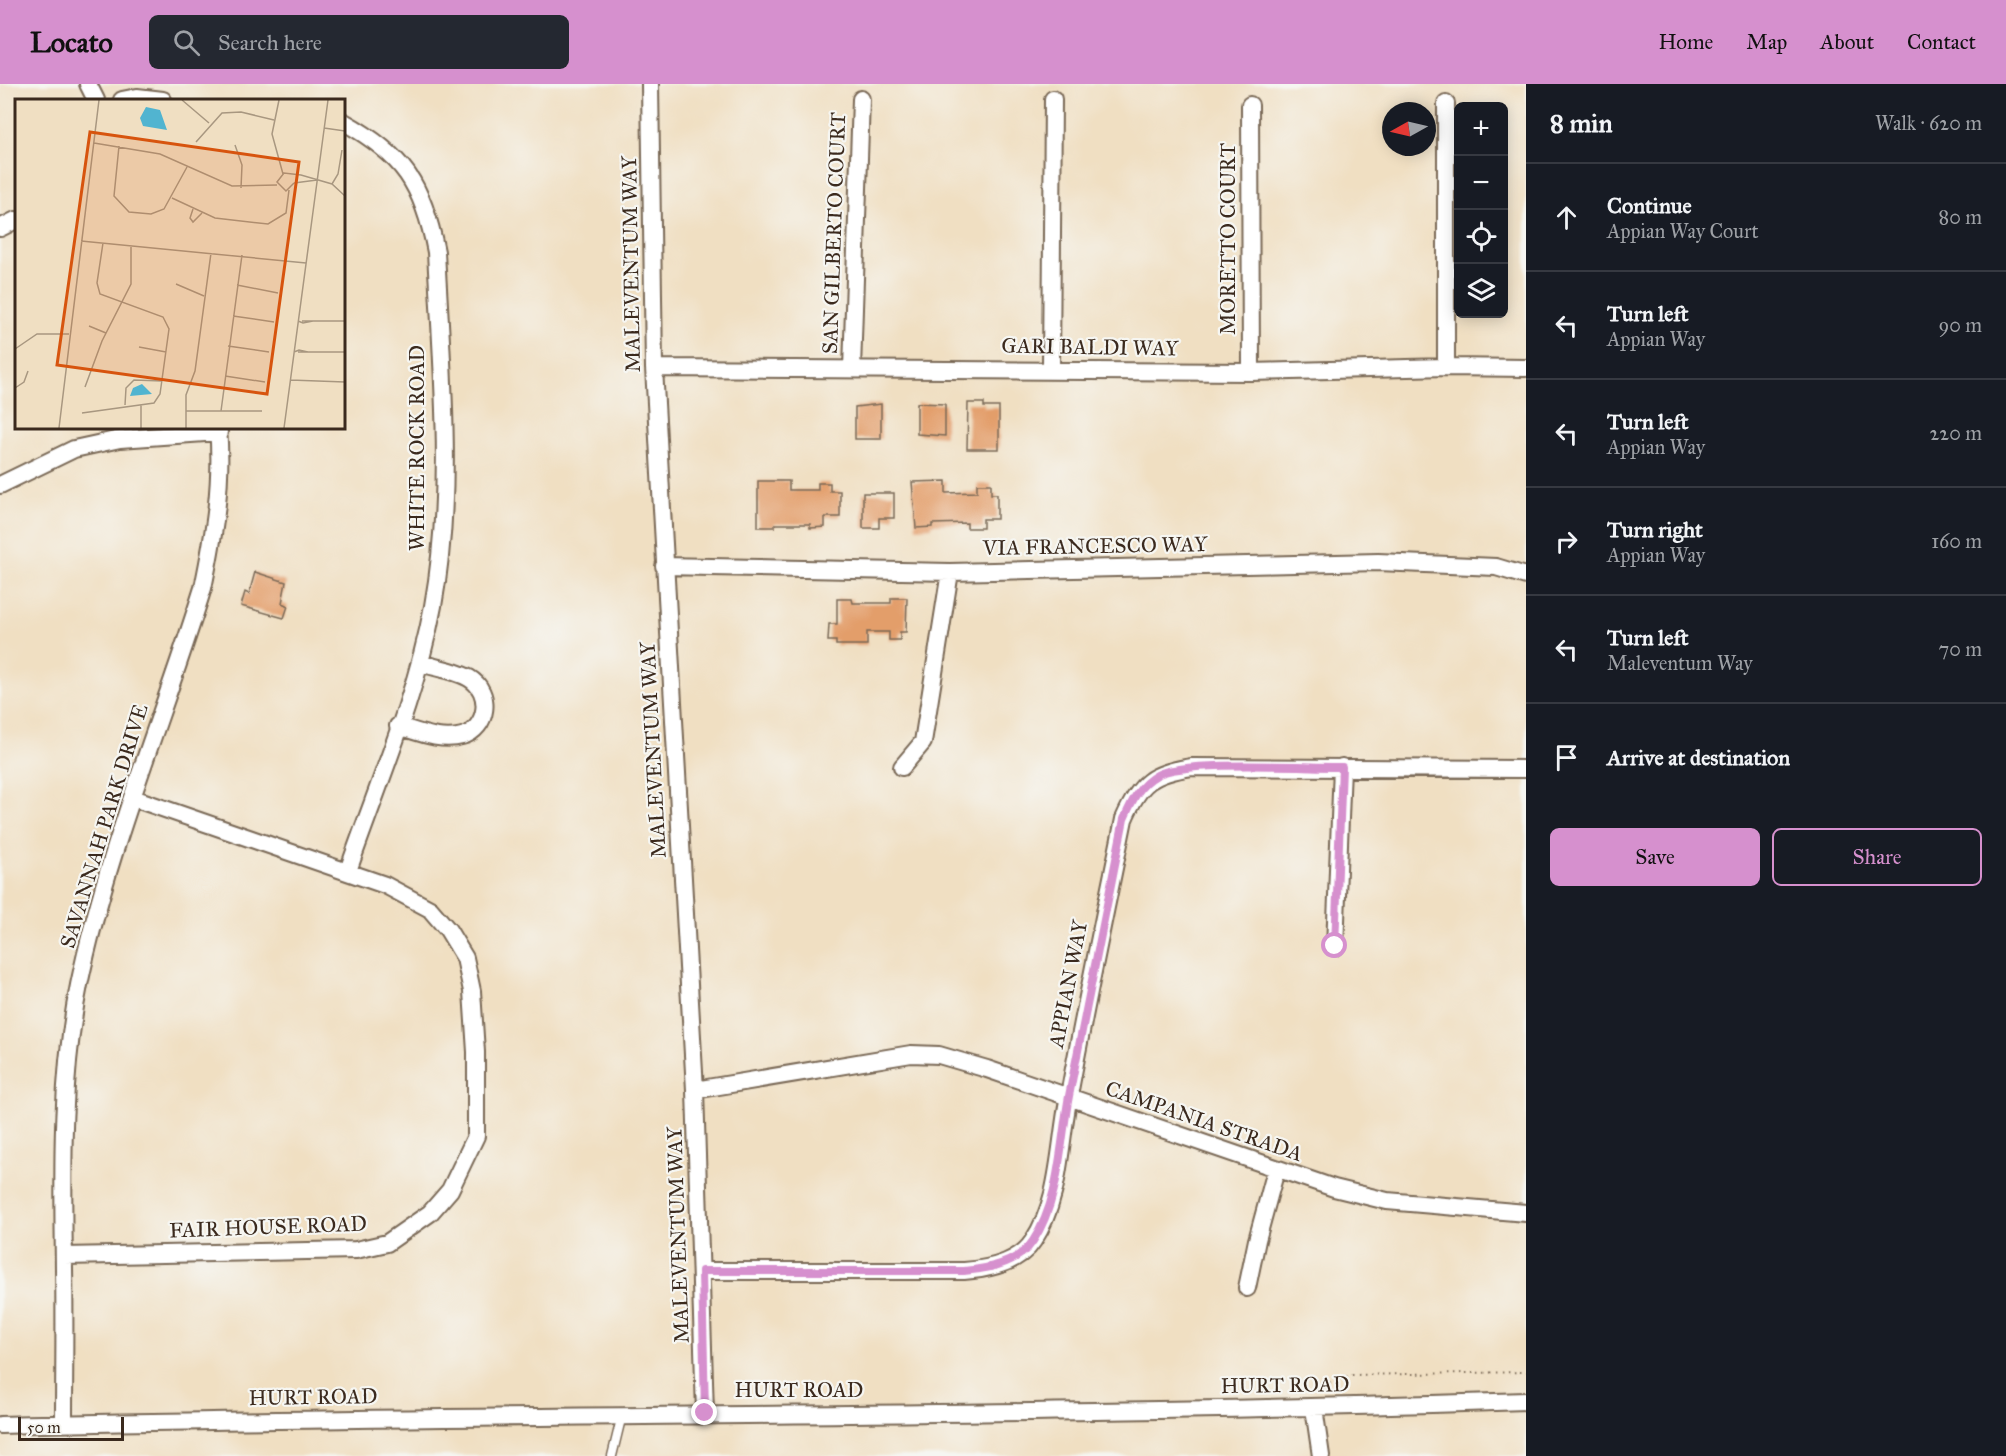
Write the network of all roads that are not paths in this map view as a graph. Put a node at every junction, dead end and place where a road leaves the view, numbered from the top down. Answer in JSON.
{"nodes":[{"id":1,"x":88,"y":84,"type":"edge"},
{"id":2,"x":650,"y":84,"type":"edge"},
{"id":3,"x":142,"y":91,"type":"edge"},
{"id":4,"x":96,"y":99,"type":"edge"},
{"id":5,"x":124,"y":99,"type":"edge"},
{"id":6,"x":161,"y":99,"type":"edge"},
{"id":7,"x":861,"y":99,"type":"dead end"},
{"id":8,"x":1053,"y":99,"type":"dead end"},
{"id":9,"x":1446,"y":103,"type":"dead end"},
{"id":10,"x":1250,"y":105,"type":"dead end"},
{"id":11,"x":345,"y":123,"type":"edge"},
{"id":12,"x":15,"y":220,"type":"edge"},
{"id":13,"x":0,"y":228,"type":"edge"},
{"id":14,"x":1446,"y":367,"type":"junction"},
{"id":15,"x":654,"y":368,"type":"junction"},
{"id":16,"x":1526,"y":368,"type":"edge"},
{"id":17,"x":852,"y":369,"type":"junction"},
{"id":18,"x":1051,"y":369,"type":"junction"},
{"id":19,"x":1251,"y":372,"type":"junction"},
{"id":20,"x":219,"y":430,"type":"edge"},
{"id":21,"x":0,"y":485,"type":"edge"},
{"id":22,"x":664,"y":566,"type":"junction"},
{"id":23,"x":950,"y":572,"type":"junction"},
{"id":24,"x":1526,"y":576,"type":"edge"},
{"id":25,"x":420,"y":663,"type":"junction"},
{"id":26,"x":398,"y":726,"type":"junction"},
{"id":27,"x":902,"y":767,"type":"dead end"},
{"id":28,"x":1342,"y":767,"type":"junction"},
{"id":29,"x":1526,"y":769,"type":"edge"},
{"id":30,"x":134,"y":798,"type":"junction"},
{"id":31,"x":348,"y":871,"type":"junction"},
{"id":32,"x":1335,"y":946,"type":"dead end"},
{"id":33,"x":695,"y":1090,"type":"junction"},
{"id":34,"x":1068,"y":1098,"type":"junction"},
{"id":35,"x":1276,"y":1170,"type":"junction"},
{"id":36,"x":1526,"y":1213,"type":"edge"},
{"id":37,"x":64,"y":1256,"type":"junction"},
{"id":38,"x":702,"y":1271,"type":"junction"},
{"id":39,"x":1247,"y":1288,"type":"dead end"},
{"id":40,"x":1314,"y":1401,"type":"junction"},
{"id":41,"x":1526,"y":1401,"type":"edge"},
{"id":42,"x":705,"y":1413,"type":"junction"},
{"id":43,"x":622,"y":1414,"type":"junction"},
{"id":44,"x":64,"y":1423,"type":"junction"},
{"id":45,"x":0,"y":1425,"type":"edge"},
{"id":46,"x":612,"y":1456,"type":"edge"},
{"id":47,"x":1321,"y":1456,"type":"edge"}],
"edges":[{"from":1,"to":4,"type":"street"},
{"from":2,"to":15,"type":"street","name":"MALEVENTUM WAY"},
{"from":3,"to":5,"type":"street"},
{"from":3,"to":6,"type":"street"},
{"from":7,"to":17,"type":"street","name":"SAN GILBERTO COURT"},
{"from":8,"to":18,"type":"street"},
{"from":9,"to":14,"type":"street"},
{"from":10,"to":19,"type":"street","name":"MORETTO COURT"},
{"from":11,"to":25,"type":"street","name":"WHITE ROCK ROAD"},
{"from":12,"to":13,"type":"street"},
{"from":14,"to":16,"type":"street","name":"GARI BALDI WAY"},
{"from":14,"to":19,"type":"street","name":"GARI BALDI WAY"},
{"from":15,"to":17,"type":"street","name":"GARI BALDI WAY"},
{"from":15,"to":22,"type":"street","name":"MALEVENTUM WAY"},
{"from":17,"to":18,"type":"street","name":"GARI BALDI WAY"},
{"from":18,"to":19,"type":"street","name":"GARI BALDI WAY"},
{"from":20,"to":21,"type":"street"},
{"from":20,"to":30,"type":"street","name":"SAVANNAH PARK DRIVE"},
{"from":22,"to":23,"type":"street","name":"VIA FRANCESCO WAY"},
{"from":22,"to":33,"type":"street","name":"MALEVENTUM WAY"},
{"from":23,"to":24,"type":"street","name":"VIA FRANCESCO WAY"},
{"from":23,"to":27,"type":"street"},
{"from":25,"to":26,"type":"street","name":"WHITE ROCK ROAD"},
{"from":25,"to":26,"type":"street"},
{"from":26,"to":31,"type":"street","name":"WHITE ROCK ROAD"},
{"from":28,"to":29,"type":"street","name":"APPIAN WAY"},
{"from":28,"to":32,"type":"street"},
{"from":28,"to":34,"type":"street","name":"APPIAN WAY"},
{"from":30,"to":31,"type":"street","name":"FAIR HOUSE ROAD"},
{"from":30,"to":37,"type":"street","name":"SAVANNAH PARK DRIVE"},
{"from":31,"to":37,"type":"street","name":"FAIR HOUSE ROAD"},
{"from":33,"to":34,"type":"street","name":"CAMPANIA STRADA"},
{"from":33,"to":38,"type":"street","name":"MALEVENTUM WAY"},
{"from":34,"to":35,"type":"street","name":"CAMPANIA STRADA"},
{"from":34,"to":38,"type":"street","name":"APPIAN WAY"},
{"from":35,"to":36,"type":"street","name":"CAMPANIA STRADA"},
{"from":35,"to":39,"type":"street"},
{"from":37,"to":44,"type":"street","name":"SAVANNAH PARK DRIVE"},
{"from":38,"to":42,"type":"street","name":"MALEVENTUM WAY"},
{"from":40,"to":41,"type":"street","name":"HURT ROAD"},
{"from":40,"to":42,"type":"street","name":"HURT ROAD"},
{"from":40,"to":47,"type":"street"},
{"from":42,"to":43,"type":"street","name":"HURT ROAD"},
{"from":43,"to":44,"type":"street","name":"HURT ROAD"},
{"from":43,"to":46,"type":"lane"},
{"from":44,"to":45,"type":"street","name":"HURT ROAD"}]}
